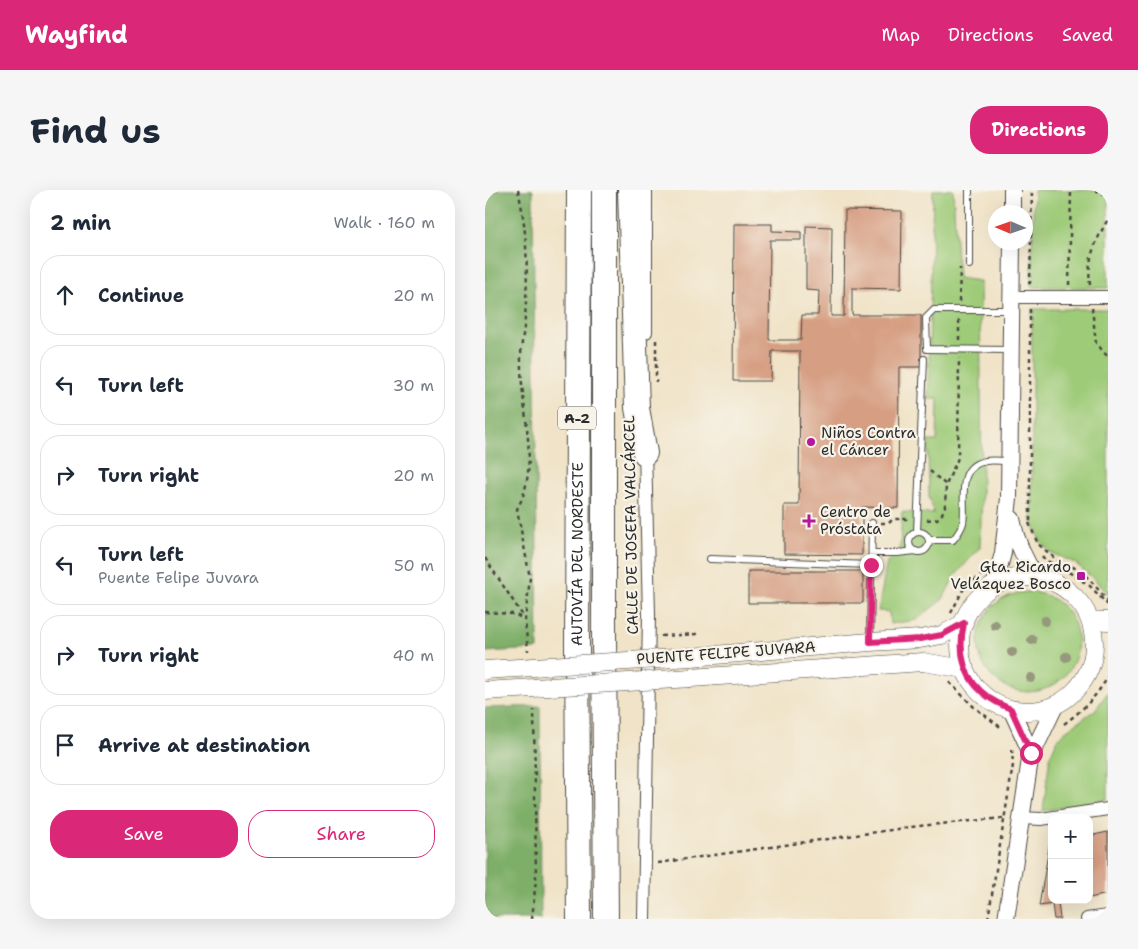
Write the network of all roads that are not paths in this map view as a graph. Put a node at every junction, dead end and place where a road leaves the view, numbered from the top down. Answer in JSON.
{"nodes":[{"id":1,"x":579,"y":190,"type":"edge"},
{"id":2,"x":604,"y":190,"type":"edge"},
{"id":3,"x":631,"y":190,"type":"edge"},
{"id":4,"x":646,"y":190,"type":"edge"},
{"id":5,"x":969,"y":190,"type":"edge"},
{"id":6,"x":1012,"y":190,"type":"edge"},
{"id":7,"x":1012,"y":205,"type":"edge"},
{"id":8,"x":1012,"y":250,"type":"edge"},
{"id":9,"x":969,"y":265,"type":"dead end"},
{"id":10,"x":1012,"y":296,"type":"junction"},
{"id":11,"x":1108,"y":298,"type":"edge"},
{"id":12,"x":1012,"y":350,"type":"junction"},
{"id":13,"x":924,"y":359,"type":"dead end"},
{"id":14,"x":645,"y":453,"type":"junction"},
{"id":15,"x":1010,"y":462,"type":"junction"},
{"id":16,"x":1009,"y":498,"type":"junction"},
{"id":17,"x":872,"y":523,"type":"road end"},
{"id":18,"x":917,"y":532,"type":"junction"},
{"id":19,"x":929,"y":540,"type":"junction"},
{"id":20,"x":916,"y":552,"type":"junction"},
{"id":21,"x":872,"y":553,"type":"junction"},
{"id":22,"x":710,"y":559,"type":"dead end"},
{"id":23,"x":871,"y":565,"type":"junction"},
{"id":24,"x":1037,"y":578,"type":"junction"},
{"id":25,"x":994,"y":586,"type":"junction"},
{"id":26,"x":957,"y":619,"type":"junction"},
{"id":27,"x":1090,"y":620,"type":"junction"},
{"id":28,"x":1108,"y":621,"type":"edge"},
{"id":29,"x":870,"y":642,"type":"junction"},
{"id":30,"x":1100,"y":659,"type":"edge"},
{"id":31,"x":965,"y":669,"type":"junction"},
{"id":32,"x":485,"y":670,"type":"edge"},
{"id":33,"x":485,"y":691,"type":"edge"},
{"id":34,"x":1055,"y":706,"type":"junction"},
{"id":35,"x":1011,"y":709,"type":"junction"},
{"id":36,"x":1031,"y":753,"type":"junction"},
{"id":37,"x":1108,"y":809,"type":"edge"},
{"id":38,"x":1021,"y":818,"type":"junction"},
{"id":39,"x":1108,"y":916,"type":"edge"},
{"id":40,"x":579,"y":919,"type":"edge"},
{"id":41,"x":606,"y":919,"type":"edge"},
{"id":42,"x":644,"y":919,"type":"edge"},
{"id":43,"x":1006,"y":919,"type":"edge"},
{"id":44,"x":1087,"y":919,"type":"edge"}],
"edges":[{"from":1,"to":40,"type":"highway","name":"AUTOVÍA DEL NORDESTE","number":"A-2"},
{"from":2,"to":41,"type":"highway","name":"AUTOVÍA DEL NORDESTE","number":"A-2"},
{"from":3,"to":14,"type":"highway"},
{"from":4,"to":14,"type":"street","name":"CALLE DE JOSEFA VALCÁRCEL"},
{"from":5,"to":9,"type":"lane"},
{"from":6,"to":7,"type":"street"},
{"from":8,"to":10,"type":"street"},
{"from":10,"to":11,"type":"street"},
{"from":10,"to":12,"type":"street"},
{"from":10,"to":12,"type":"lane"},
{"from":12,"to":15,"type":"street"},
{"from":13,"to":18,"type":"lane"},
{"from":14,"to":42,"type":"street","name":"CALLE DE JOSEFA VALCÁRCEL"},
{"from":15,"to":16,"type":"street"},
{"from":15,"to":19,"type":"lane"},
{"from":16,"to":24,"type":"street"},
{"from":16,"to":25,"type":"street"},
{"from":17,"to":21,"type":"lane"},
{"from":18,"to":19,"type":"lane"},
{"from":18,"to":20,"type":"lane"},
{"from":19,"to":20,"type":"lane"},
{"from":20,"to":21,"type":"lane"},
{"from":21,"to":23,"type":"lane"},
{"from":22,"to":23,"type":"lane"},
{"from":23,"to":29,"type":"lane"},
{"from":24,"to":25,"type":"main road"},
{"from":24,"to":27,"type":"main road"},
{"from":25,"to":26,"type":"main road"},
{"from":26,"to":29,"type":"main road","name":"PUENTE FELIPE JUVARA"},
{"from":26,"to":31,"type":"main road"},
{"from":27,"to":28,"type":"main road"},
{"from":27,"to":30,"type":"main road"},
{"from":29,"to":32,"type":"main road","name":"PUENTE FELIPE JUVARA","bridge":true},
{"from":30,"to":34,"type":"main road"},
{"from":31,"to":33,"type":"main road","name":"PUENTE FELIPE JUVARA","bridge":true},
{"from":31,"to":35,"type":"main road"},
{"from":34,"to":35,"type":"main road"},
{"from":34,"to":36,"type":"street"},
{"from":35,"to":36,"type":"street"},
{"from":36,"to":38,"type":"street"},
{"from":37,"to":38,"type":"street"},
{"from":38,"to":43,"type":"street"},
{"from":39,"to":44,"type":"street"}]}
